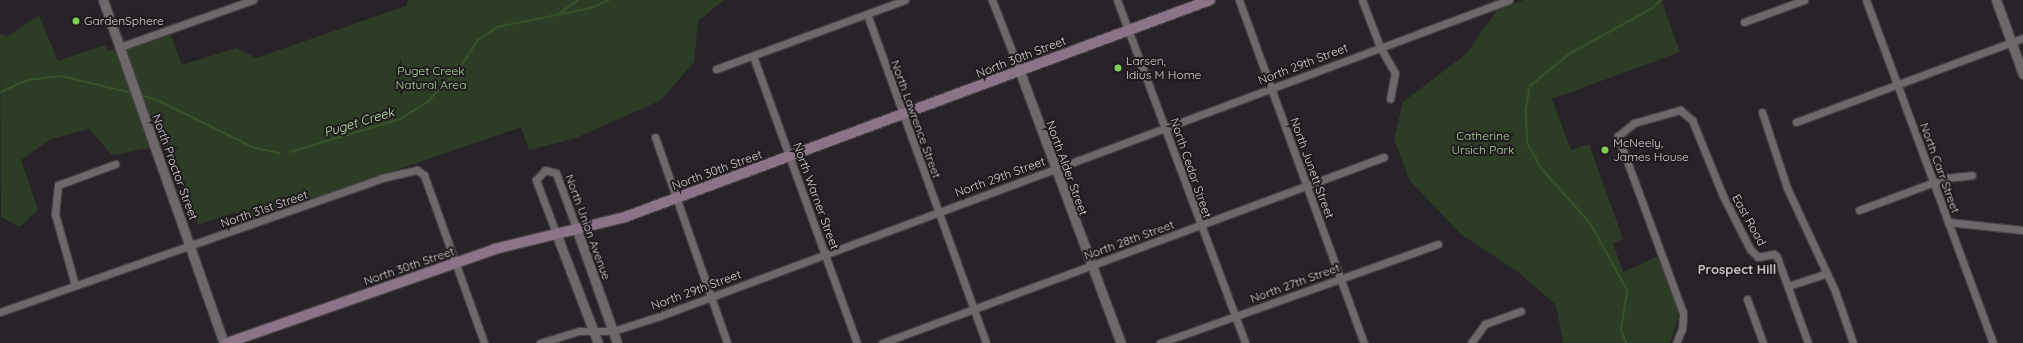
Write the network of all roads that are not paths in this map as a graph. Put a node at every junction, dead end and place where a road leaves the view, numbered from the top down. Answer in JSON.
{"nodes":[{"id":1,"x":103,"y":0,"type":"edge"},
{"id":2,"x":252,"y":0,"type":"edge"},
{"id":3,"x":905,"y":0,"type":"edge"},
{"id":4,"x":992,"y":0,"type":"edge"},
{"id":5,"x":1117,"y":0,"type":"edge"},
{"id":6,"x":1210,"y":0,"type":"edge"},
{"id":7,"x":1239,"y":0,"type":"edge"},
{"id":8,"x":1362,"y":0,"type":"edge"},
{"id":9,"x":1509,"y":0,"type":"edge"},
{"id":10,"x":1804,"y":0,"type":"edge"},
{"id":11,"x":1866,"y":0,"type":"edge"},
{"id":12,"x":1996,"y":0,"type":"edge"},
{"id":13,"x":233,"y":3,"type":"edge"},
{"id":14,"x":1489,"y":4,"type":"edge"},
{"id":15,"x":867,"y":14,"type":"junction"},
{"id":16,"x":1744,"y":22,"type":"dead end"},
{"id":17,"x":1129,"y":31,"type":"junction"},
{"id":18,"x":2023,"y":38,"type":"edge"},
{"id":19,"x":2011,"y":42,"type":"junction"},
{"id":20,"x":1380,"y":47,"type":"junction"},
{"id":21,"x":121,"y":51,"type":"junction"},
{"id":22,"x":753,"y":56,"type":"junction"},
{"id":23,"x":716,"y":69,"type":"dead end"},
{"id":24,"x":1020,"y":72,"type":"junction"},
{"id":25,"x":2023,"y":74,"type":"edge"},
{"id":26,"x":1898,"y":84,"type":"junction"},
{"id":27,"x":1271,"y":88,"type":"junction"},
{"id":28,"x":1390,"y":99,"type":"dead end"},
{"id":29,"x":1762,"y":112,"type":"dead end"},
{"id":30,"x":904,"y":115,"type":"junction"},
{"id":31,"x":1796,"y":122,"type":"dead end"},
{"id":32,"x":1165,"y":127,"type":"junction"},
{"id":33,"x":655,"y":137,"type":"dead end"},
{"id":34,"x":790,"y":157,"type":"junction"},
{"id":35,"x":1384,"y":157,"type":"dead end"},
{"id":36,"x":115,"y":164,"type":"dead end"},
{"id":37,"x":1055,"y":169,"type":"junction"},
{"id":38,"x":1972,"y":175,"type":"dead end"},
{"id":39,"x":1933,"y":182,"type":"junction"},
{"id":40,"x":1306,"y":185,"type":"junction"},
{"id":41,"x":677,"y":199,"type":"junction"},
{"id":42,"x":1859,"y":210,"type":"dead end"},
{"id":43,"x":938,"y":211,"type":"junction"},
{"id":44,"x":1948,"y":222,"type":"junction"},
{"id":45,"x":1199,"y":226,"type":"junction"},
{"id":46,"x":577,"y":230,"type":"junction"},
{"id":47,"x":2023,"y":230,"type":"edge"},
{"id":48,"x":556,"y":233,"type":"junction"},
{"id":49,"x":1438,"y":244,"type":"dead end"},
{"id":50,"x":190,"y":246,"type":"junction"},
{"id":51,"x":825,"y":254,"type":"junction"},
{"id":52,"x":455,"y":263,"type":"junction"},
{"id":53,"x":1091,"y":266,"type":"junction"},
{"id":54,"x":1825,"y":274,"type":"junction"},
{"id":55,"x":1340,"y":278,"type":"junction"},
{"id":56,"x":75,"y":285,"type":"junction"},
{"id":57,"x":1788,"y":286,"type":"junction"},
{"id":58,"x":712,"y":296,"type":"junction"},
{"id":59,"x":1747,"y":299,"type":"dead end"},
{"id":60,"x":974,"y":309,"type":"junction"},
{"id":61,"x":1521,"y":311,"type":"dead end"},
{"id":62,"x":0,"y":312,"type":"edge"},
{"id":63,"x":1234,"y":316,"type":"junction"},
{"id":64,"x":613,"y":331,"type":"junction"},
{"id":65,"x":595,"y":333,"type":"junction"},
{"id":66,"x":226,"y":343,"type":"edge"},
{"id":67,"x":484,"y":343,"type":"edge"},
{"id":68,"x":540,"y":343,"type":"edge"},
{"id":69,"x":598,"y":343,"type":"edge"},
{"id":70,"x":617,"y":343,"type":"edge"},
{"id":71,"x":727,"y":343,"type":"edge"},
{"id":72,"x":857,"y":343,"type":"edge"},
{"id":73,"x":882,"y":343,"type":"edge"},
{"id":74,"x":986,"y":343,"type":"edge"},
{"id":75,"x":1121,"y":343,"type":"edge"},
{"id":76,"x":1160,"y":343,"type":"edge"},
{"id":77,"x":1245,"y":343,"type":"edge"},
{"id":78,"x":1364,"y":343,"type":"edge"},
{"id":79,"x":1471,"y":343,"type":"edge"},
{"id":80,"x":1676,"y":343,"type":"edge"},
{"id":81,"x":1763,"y":343,"type":"edge"},
{"id":82,"x":1808,"y":343,"type":"edge"},
{"id":83,"x":1853,"y":343,"type":"edge"},
{"id":84,"x":1993,"y":343,"type":"edge"}],
"edges":[{"from":1,"to":21,"type":"street","name":"North Proctor Street"},
{"from":2,"to":13,"type":"street"},
{"from":3,"to":15,"type":"street"},
{"from":4,"to":24,"type":"street","name":"North Alder Street"},
{"from":5,"to":17,"type":"street","name":"North Cedar Street"},
{"from":6,"to":17,"type":"main road","name":"North 30th Street"},
{"from":7,"to":27,"type":"street","name":"North Junett Street"},
{"from":8,"to":20,"type":"street"},
{"from":9,"to":14,"type":"street","name":"North 29th Street"},
{"from":10,"to":16,"type":"street"},
{"from":11,"to":26,"type":"street","name":"North Carr Street"},
{"from":12,"to":19,"type":"street"},
{"from":13,"to":21,"type":"street"},
{"from":14,"to":20,"type":"street","name":"North 29th Street"},
{"from":15,"to":22,"type":"street"},
{"from":15,"to":30,"type":"street","name":"North Lawrence Street"},
{"from":17,"to":24,"type":"main road","name":"North 30th Street"},
{"from":17,"to":32,"type":"street","name":"North Cedar Street"},
{"from":18,"to":19,"type":"street"},
{"from":19,"to":25,"type":"street"},
{"from":19,"to":26,"type":"street"},
{"from":20,"to":27,"type":"street","name":"North 29th Street"},
{"from":20,"to":28,"type":"street"},
{"from":21,"to":50,"type":"street","name":"North Proctor Street"},
{"from":22,"to":23,"type":"street"},
{"from":22,"to":34,"type":"street","name":"North Warner Street"},
{"from":24,"to":30,"type":"main road","name":"North 30th Street"},
{"from":24,"to":37,"type":"street","name":"North Alder Street"},
{"from":26,"to":31,"type":"street"},
{"from":26,"to":39,"type":"street","name":"North Carr Street"},
{"from":27,"to":32,"type":"street","name":"North 29th Street"},
{"from":27,"to":40,"type":"street","name":"North Junett Street"},
{"from":29,"to":54,"type":"street"},
{"from":30,"to":34,"type":"main road","name":"North 30th Street"},
{"from":30,"to":43,"type":"street","name":"North Lawrence Street"},
{"from":32,"to":37,"type":"street","name":"North 29th Street"},
{"from":32,"to":45,"type":"street","name":"North Cedar Street"},
{"from":33,"to":41,"type":"street"},
{"from":34,"to":41,"type":"main road","name":"North 30th Street"},
{"from":34,"to":51,"type":"street","name":"North Warner Street"},
{"from":35,"to":40,"type":"street","name":"North 28th Street"},
{"from":36,"to":56,"type":"street"},
{"from":37,"to":43,"type":"street","name":"North 29th Street"},
{"from":37,"to":53,"type":"street","name":"North Alder Street"},
{"from":38,"to":39,"type":"street"},
{"from":39,"to":42,"type":"street"},
{"from":39,"to":44,"type":"street","name":"North Carr Street"},
{"from":40,"to":45,"type":"street","name":"North 28th Street"},
{"from":40,"to":55,"type":"street","name":"North Junett Street"},
{"from":41,"to":46,"type":"main road","name":"North 30th Street"},
{"from":41,"to":58,"type":"street"},
{"from":43,"to":51,"type":"street","name":"North 29th Street"},
{"from":43,"to":60,"type":"street","name":"North Lawrence Street"},
{"from":44,"to":47,"type":"street"},
{"from":44,"to":84,"type":"street","name":"North Carr Street"},
{"from":45,"to":53,"type":"street","name":"North 28th Street"},
{"from":45,"to":63,"type":"street","name":"North Cedar Street"},
{"from":46,"to":48,"type":"main road","name":"North 30th Street"},
{"from":46,"to":48,"type":"street","name":"North Union Avenue"},
{"from":46,"to":64,"type":"street","name":"North Union Avenue"},
{"from":48,"to":52,"type":"main road","name":"North 30th Street"},
{"from":48,"to":65,"type":"street","name":"North Union Avenue"},
{"from":49,"to":55,"type":"street","name":"North 27th Street"},
{"from":50,"to":52,"type":"street","name":"North 31st Street"},
{"from":50,"to":56,"type":"street","name":"North 31st Street"},
{"from":50,"to":66,"type":"street","name":"North Proctor Street"},
{"from":51,"to":58,"type":"street","name":"North 29th Street"},
{"from":51,"to":72,"type":"street","name":"North Warner Street"},
{"from":52,"to":66,"type":"main road","name":"North 30th Street"},
{"from":52,"to":67,"type":"street"},
{"from":53,"to":60,"type":"street","name":"North 28th Street"},
{"from":53,"to":75,"type":"street","name":"North Alder Street"},
{"from":54,"to":57,"type":"street"},
{"from":54,"to":83,"type":"street"},
{"from":55,"to":63,"type":"street","name":"North 27th Street"},
{"from":55,"to":78,"type":"street","name":"North Junett Street"},
{"from":56,"to":62,"type":"street","name":"North 31st Street"},
{"from":57,"to":80,"type":"street","name":"East Road"},
{"from":57,"to":82,"type":"street","name":"East Road"},
{"from":58,"to":64,"type":"street","name":"North 29th Street"},
{"from":58,"to":71,"type":"street"},
{"from":59,"to":81,"type":"street"},
{"from":60,"to":73,"type":"street","name":"North 28th Street"},
{"from":60,"to":74,"type":"street","name":"North Lawrence Street"},
{"from":61,"to":79,"type":"street"},
{"from":63,"to":76,"type":"street","name":"North 27th Street"},
{"from":63,"to":77,"type":"street","name":"North Cedar Street"},
{"from":64,"to":65,"type":"street","name":"North 29th Street"},
{"from":64,"to":70,"type":"street","name":"North Union Avenue"},
{"from":65,"to":68,"type":"street","name":"North 29th Street"},
{"from":65,"to":69,"type":"street","name":"North Union Avenue"}]}
